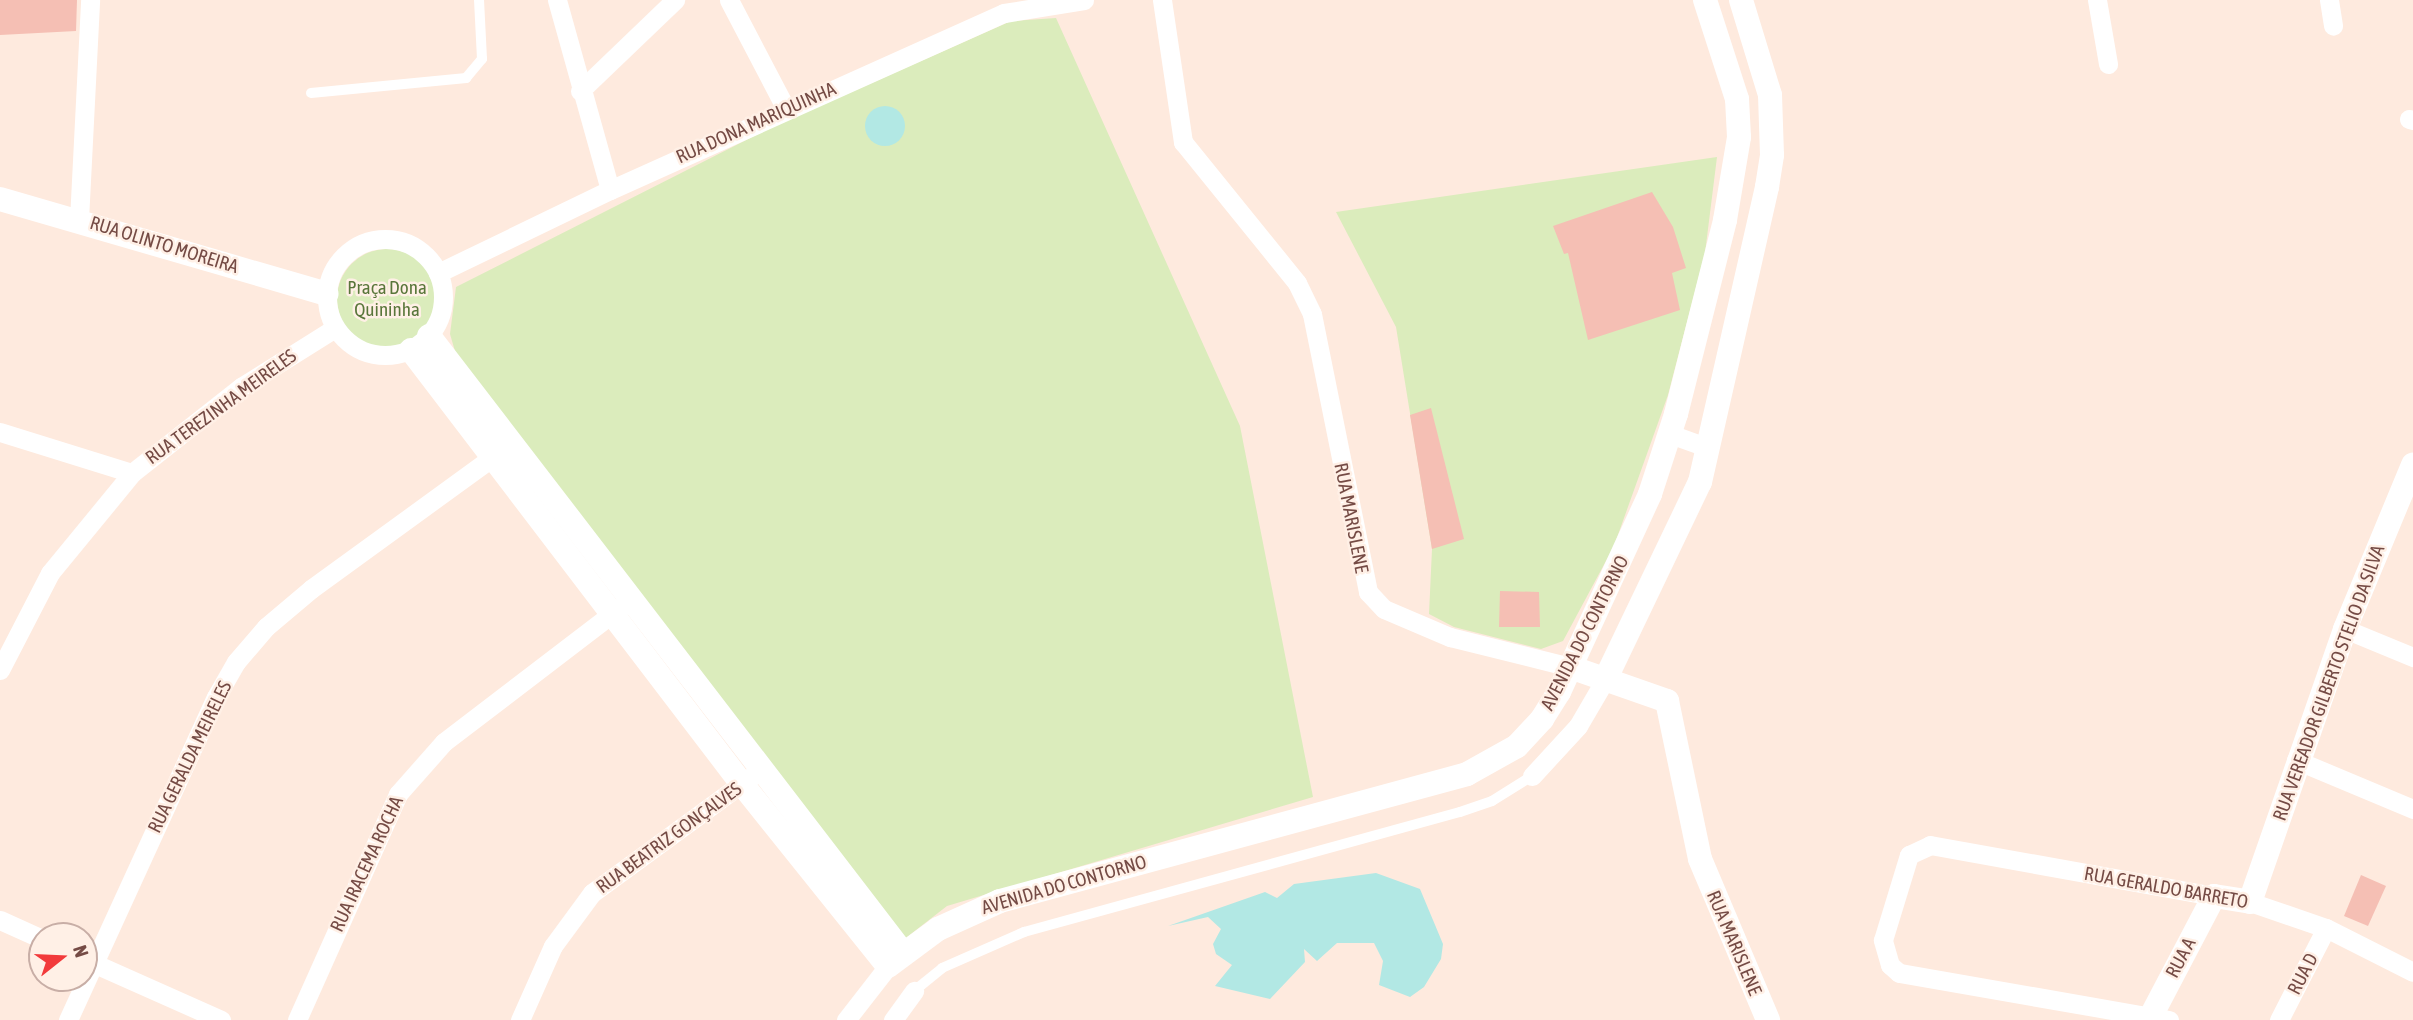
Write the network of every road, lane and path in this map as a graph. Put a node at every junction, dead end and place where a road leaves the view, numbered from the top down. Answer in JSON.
{"nodes":[{"id":1,"x":90,"y":0,"type":"edge"},
{"id":2,"x":479,"y":0,"type":"edge"},
{"id":3,"x":557,"y":0,"type":"edge"},
{"id":4,"x":675,"y":0,"type":"edge"},
{"id":5,"x":729,"y":0,"type":"edge"},
{"id":6,"x":1084,"y":0,"type":"edge"},
{"id":7,"x":1161,"y":0,"type":"edge"},
{"id":8,"x":1705,"y":0,"type":"edge"},
{"id":9,"x":1741,"y":0,"type":"edge"},
{"id":10,"x":2097,"y":0,"type":"edge"},
{"id":11,"x":2329,"y":0,"type":"edge"},
{"id":12,"x":2333,"y":26,"type":"dead end"},
{"id":13,"x":2108,"y":64,"type":"dead end"},
{"id":14,"x":580,"y":91,"type":"junction"},
{"id":15,"x":311,"y":93,"type":"dead end"},
{"id":16,"x":786,"y":109,"type":"junction"},
{"id":17,"x":610,"y":190,"type":"junction"},
{"id":18,"x":0,"y":199,"type":"edge"},
{"id":19,"x":79,"y":220,"type":"junction"},
{"id":20,"x":438,"y":273,"type":"junction"},
{"id":21,"x":326,"y":294,"type":"junction"},
{"id":22,"x":335,"y":328,"type":"junction"},
{"id":23,"x":420,"y":343,"type":"junction"},
{"id":24,"x":0,"y":432,"type":"edge"},
{"id":25,"x":1670,"y":434,"type":"junction"},
{"id":26,"x":1709,"y":448,"type":"junction"},
{"id":27,"x":503,"y":450,"type":"junction"},
{"id":28,"x":2413,"y":465,"type":"edge"},
{"id":29,"x":132,"y":473,"type":"junction"},
{"id":30,"x":2407,"y":498,"type":"edge"},
{"id":31,"x":622,"y":606,"type":"junction"},
{"id":32,"x":2345,"y":629,"type":"junction"},
{"id":33,"x":2413,"y":657,"type":"edge"},
{"id":34,"x":1570,"y":667,"type":"junction"},
{"id":35,"x":0,"y":670,"type":"edge"},
{"id":36,"x":1606,"y":678,"type":"junction"},
{"id":37,"x":2296,"y":760,"type":"junction"},
{"id":38,"x":752,"y":776,"type":"junction"},
{"id":39,"x":1532,"y":776,"type":"joint"},
{"id":40,"x":2413,"y":809,"type":"edge"},
{"id":41,"x":2214,"y":896,"type":"junction"},
{"id":42,"x":2250,"y":902,"type":"junction"},
{"id":43,"x":0,"y":920,"type":"edge"},
{"id":44,"x":2326,"y":928,"type":"junction"},
{"id":45,"x":28,"y":933,"type":"edge"},
{"id":46,"x":98,"y":940,"type":"edge"},
{"id":47,"x":895,"y":960,"type":"junction"},
{"id":48,"x":98,"y":965,"type":"edge"},
{"id":49,"x":2413,"y":972,"type":"edge"},
{"id":50,"x":914,"y":991,"type":"joint"},
{"id":51,"x":77,"y":992,"type":"edge"},
{"id":52,"x":2156,"y":1018,"type":"edge"},
{"id":53,"x":68,"y":1020,"type":"edge"},
{"id":54,"x":221,"y":1020,"type":"edge"},
{"id":55,"x":296,"y":1020,"type":"edge"},
{"id":56,"x":520,"y":1020,"type":"edge"},
{"id":57,"x":846,"y":1020,"type":"edge"},
{"id":58,"x":893,"y":1020,"type":"edge"},
{"id":59,"x":1768,"y":1020,"type":"edge"},
{"id":60,"x":2279,"y":1020,"type":"edge"}],
"edges":[{"from":1,"to":19,"type":"street"},
{"from":2,"to":15,"type":"lane"},
{"from":3,"to":14,"type":"street"},
{"from":4,"to":14,"type":"street"},
{"from":5,"to":16,"type":"street"},
{"from":6,"to":16,"type":"street","name":"RUA DONA MARIQUINHA"},
{"from":7,"to":34,"type":"street","name":"RUA MARISLENE"},
{"from":8,"to":25,"type":"street","name":"AVENIDA DO CONTORNO"},
{"from":9,"to":26,"type":"street"},
{"from":10,"to":13,"type":"street"},
{"from":11,"to":12,"type":"street"},
{"from":14,"to":17,"type":"street"},
{"from":16,"to":17,"type":"street","name":"RUA DONA MARIQUINHA"},
{"from":17,"to":20,"type":"street","name":"RUA DONA MARIQUINHA"},
{"from":18,"to":19,"type":"street","name":"RUA OLINTO MOREIRA"},
{"from":19,"to":21,"type":"street","name":"RUA OLINTO MOREIRA"},
{"from":20,"to":21,"type":"street"},
{"from":20,"to":23,"type":"street"},
{"from":21,"to":22,"type":"street"},
{"from":22,"to":23,"type":"street"},
{"from":22,"to":29,"type":"street","name":"RUA TEREZINHA MEIRELES"},
{"from":23,"to":27,"type":"street"},
{"from":24,"to":29,"type":"street"},
{"from":25,"to":26,"type":"street"},
{"from":25,"to":34,"type":"street","name":"AVENIDA DO CONTORNO"},
{"from":26,"to":36,"type":"street"},
{"from":27,"to":31,"type":"street"},
{"from":27,"to":46,"type":"street","name":"RUA GERALDA MEIRELES"},
{"from":28,"to":30,"type":"street","name":"RUA VEREADOR GILBERTO STELIO DA SILVA"},
{"from":29,"to":35,"type":"street","name":"RUA TEREZINHA MEIRELES"},
{"from":30,"to":32,"type":"street","name":"RUA VEREADOR GILBERTO STELIO DA SILVA"},
{"from":31,"to":38,"type":"street"},
{"from":31,"to":55,"type":"street","name":"RUA IRACEMA ROCHA"},
{"from":32,"to":33,"type":"street"},
{"from":32,"to":37,"type":"street","name":"RUA VEREADOR GILBERTO STELIO DA SILVA"},
{"from":34,"to":36,"type":"street","name":"RUA MARISLENE"},
{"from":34,"to":47,"type":"street","name":"AVENIDA DO CONTORNO"},
{"from":36,"to":39,"type":"street"},
{"from":36,"to":59,"type":"street","name":"RUA MARISLENE"},
{"from":37,"to":40,"type":"street"},
{"from":37,"to":42,"type":"street","name":"RUA VEREADOR GILBERTO STELIO DA SILVA"},
{"from":38,"to":47,"type":"street"},
{"from":38,"to":56,"type":"street","name":"RUA BEATRIZ GONÇALVES"},
{"from":39,"to":50,"type":"lane"},
{"from":41,"to":42,"type":"street","name":"RUA GERALDO BARRETO"},
{"from":41,"to":52,"type":"street","name":"RUA A"},
{"from":41,"to":52,"type":"street","name":"RUA GERALDO BARRETO"},
{"from":42,"to":44,"type":"street","name":"RUA GERALDO BARRETO"},
{"from":43,"to":45,"type":"street"},
{"from":44,"to":49,"type":"street","name":"RUA GERALDO BARRETO"},
{"from":44,"to":60,"type":"street","name":"RUA D"},
{"from":47,"to":57,"type":"street","name":"AVENIDA DO CONTORNO"},
{"from":48,"to":54,"type":"street"},
{"from":50,"to":58,"type":"street"},
{"from":51,"to":53,"type":"street","name":"RUA GERALDA MEIRELES"}]}
